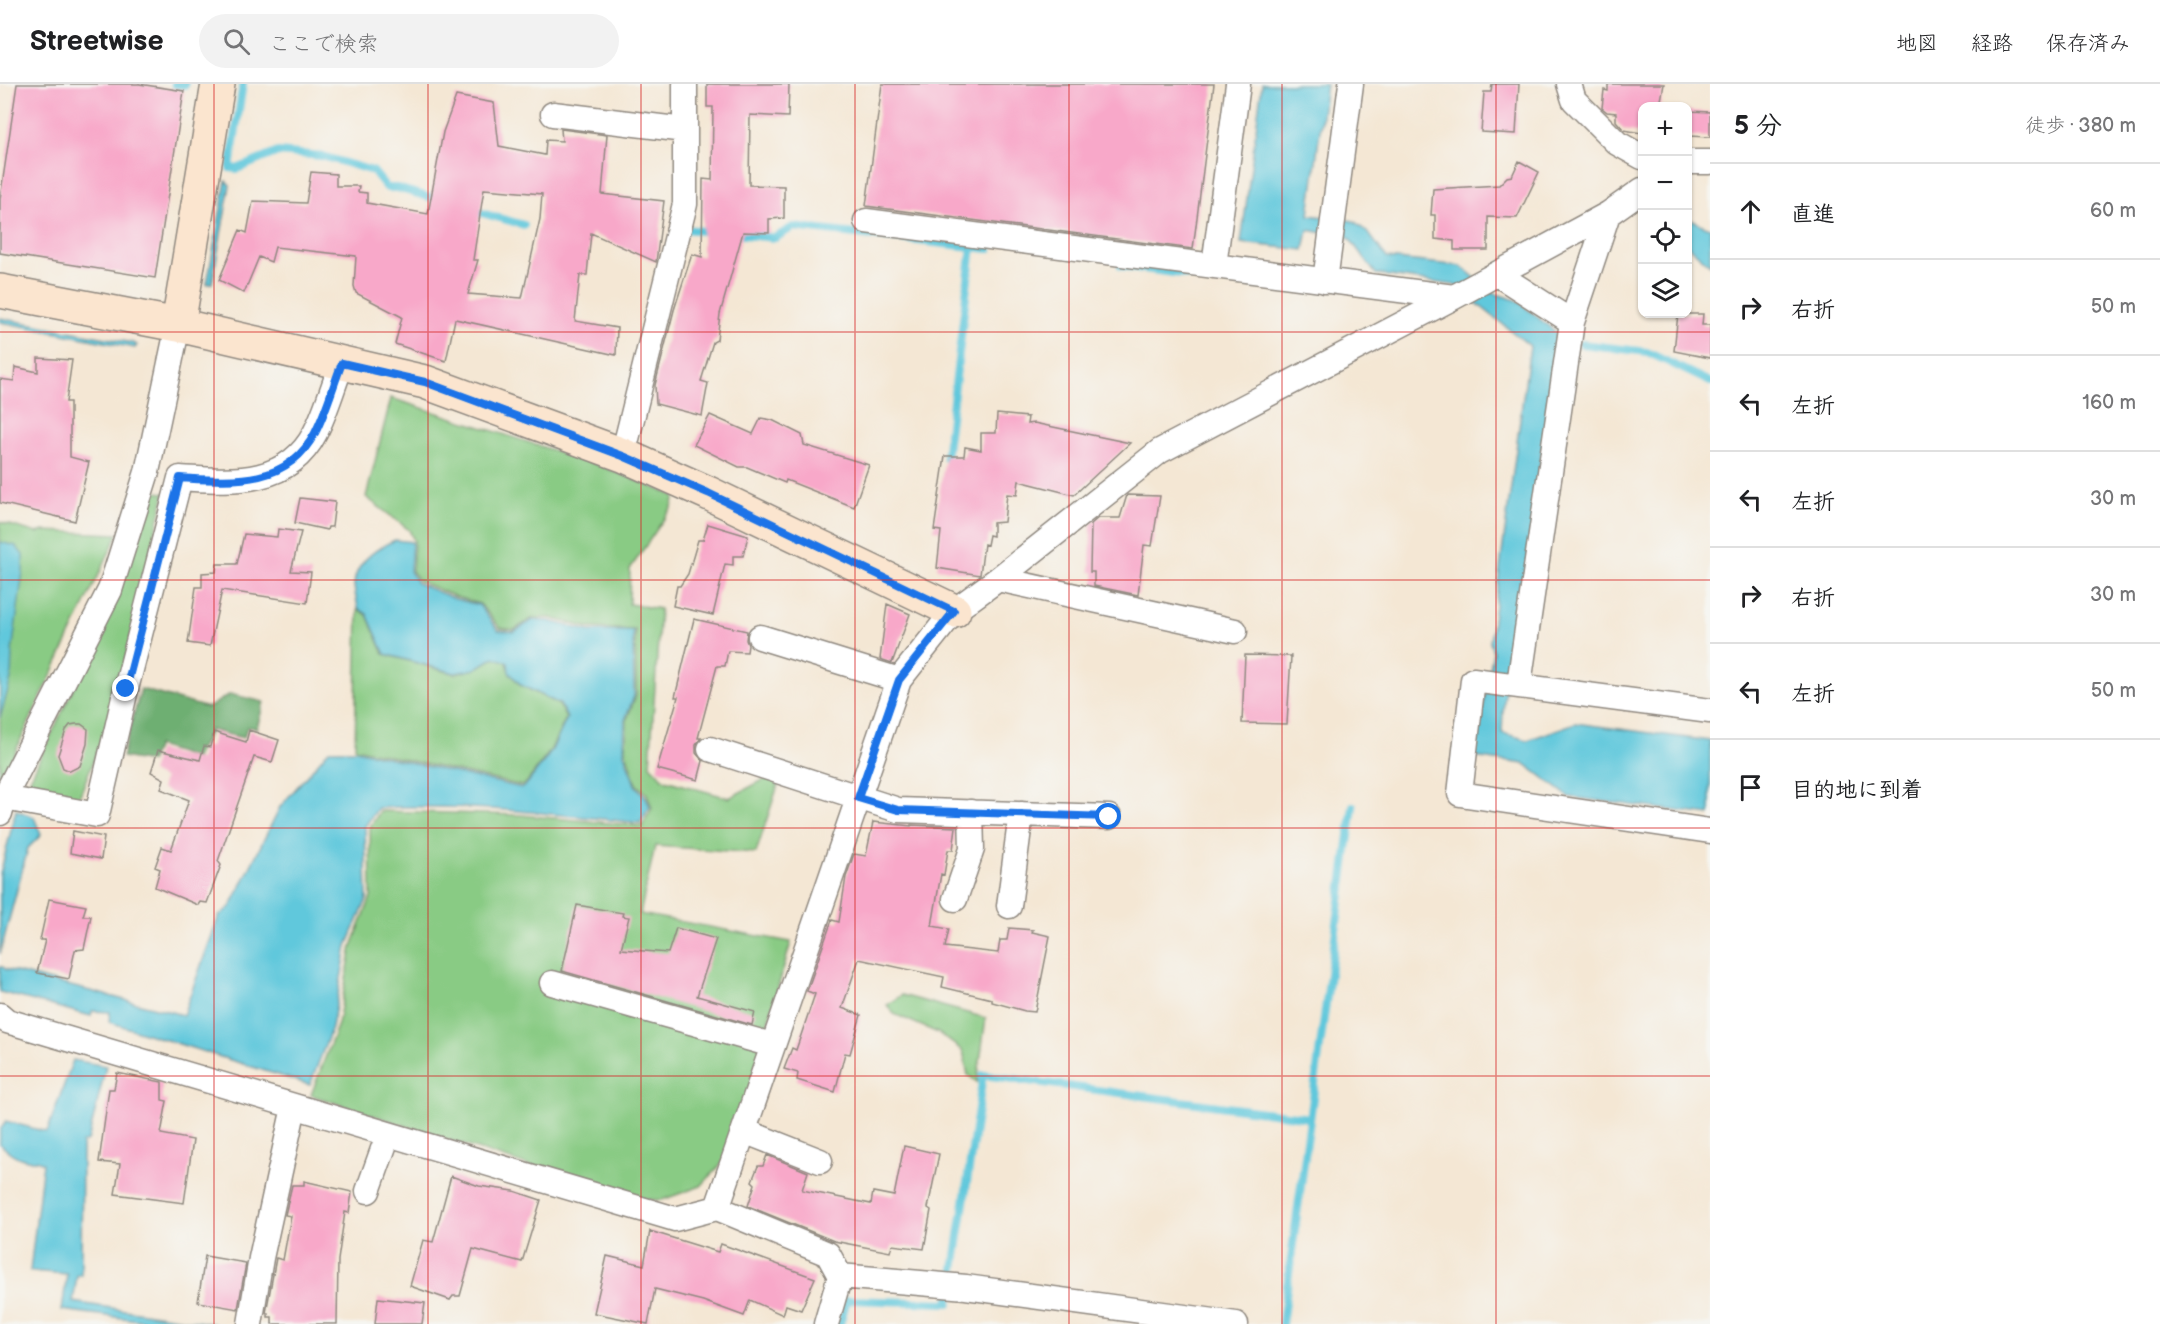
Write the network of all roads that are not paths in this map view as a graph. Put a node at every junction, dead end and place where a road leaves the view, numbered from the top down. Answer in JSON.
{"nodes":[{"id":1,"x":218,"y":84,"type":"edge"},
{"id":2,"x":685,"y":84,"type":"edge"},
{"id":3,"x":1238,"y":84,"type":"edge"},
{"id":4,"x":1351,"y":84,"type":"edge"},
{"id":5,"x":1569,"y":84,"type":"edge"},
{"id":6,"x":553,"y":114,"type":"dead end"},
{"id":7,"x":685,"y":130,"type":"junction"},
{"id":8,"x":1640,"y":156,"type":"edge"},
{"id":9,"x":1692,"y":162,"type":"edge"},
{"id":10,"x":1710,"y":162,"type":"edge"},
{"id":11,"x":1638,"y":193,"type":"edge"},
{"id":12,"x":1608,"y":214,"type":"junction"},
{"id":13,"x":866,"y":221,"type":"dead end"},
{"id":14,"x":1214,"y":266,"type":"junction"},
{"id":15,"x":1497,"y":274,"type":"junction"},
{"id":16,"x":1325,"y":281,"type":"junction"},
{"id":17,"x":0,"y":291,"type":"edge"},
{"id":18,"x":1454,"y":297,"type":"junction"},
{"id":19,"x":1572,"y":322,"type":"junction"},
{"id":20,"x":178,"y":325,"type":"junction"},
{"id":21,"x":342,"y":363,"type":"junction"},
{"id":22,"x":623,"y":456,"type":"junction"},
{"id":23,"x":998,"y":579,"type":"junction"},
{"id":24,"x":954,"y":611,"type":"junction"},
{"id":25,"x":1235,"y":631,"type":"dead end"},
{"id":26,"x":760,"y":637,"type":"dead end"},
{"id":27,"x":899,"y":680,"type":"junction"},
{"id":28,"x":1519,"y":684,"type":"junction"},
{"id":29,"x":1710,"y":711,"type":"edge"},
{"id":30,"x":710,"y":749,"type":"dead end"},
{"id":31,"x":858,"y":798,"type":"junction"},
{"id":32,"x":2,"y":806,"type":"edge"},
{"id":33,"x":971,"y":812,"type":"junction"},
{"id":34,"x":1021,"y":814,"type":"junction"},
{"id":35,"x":1109,"y":817,"type":"dead end"},
{"id":36,"x":1710,"y":831,"type":"edge"},
{"id":37,"x":955,"y":899,"type":"dead end"},
{"id":38,"x":1010,"y":906,"type":"dead end"},
{"id":39,"x":552,"y":983,"type":"dead end"},
{"id":40,"x":0,"y":1015,"type":"edge"},
{"id":41,"x":772,"y":1044,"type":"junction"},
{"id":42,"x":294,"y":1107,"type":"junction"},
{"id":43,"x":744,"y":1131,"type":"junction"},
{"id":44,"x":388,"y":1135,"type":"junction"},
{"id":45,"x":820,"y":1161,"type":"dead end"},
{"id":46,"x":368,"y":1191,"type":"dead end"},
{"id":47,"x":717,"y":1208,"type":"junction"},
{"id":48,"x":840,"y":1276,"type":"junction"},
{"id":49,"x":250,"y":1324,"type":"edge"},
{"id":50,"x":826,"y":1324,"type":"edge"},
{"id":51,"x":1236,"y":1324,"type":"edge"}],
"edges":[{"from":1,"to":20,"type":"street"},
{"from":2,"to":7,"type":"street"},
{"from":3,"to":14,"type":"street"},
{"from":4,"to":16,"type":"street"},
{"from":5,"to":8,"type":"street"},
{"from":6,"to":7,"type":"street"},
{"from":7,"to":22,"type":"street"},
{"from":9,"to":10,"type":"street"},
{"from":11,"to":12,"type":"street"},
{"from":12,"to":15,"type":"street"},
{"from":12,"to":19,"type":"street"},
{"from":13,"to":14,"type":"street"},
{"from":14,"to":16,"type":"street"},
{"from":15,"to":18,"type":"street"},
{"from":15,"to":19,"type":"street"},
{"from":16,"to":18,"type":"street"},
{"from":17,"to":20,"type":"street"},
{"from":18,"to":23,"type":"street"},
{"from":19,"to":28,"type":"street"},
{"from":20,"to":21,"type":"street"},
{"from":20,"to":32,"type":"street"},
{"from":21,"to":22,"type":"street"},
{"from":21,"to":32,"type":"street"},
{"from":22,"to":24,"type":"street"},
{"from":23,"to":24,"type":"street"},
{"from":23,"to":25,"type":"street"},
{"from":24,"to":27,"type":"street"},
{"from":26,"to":27,"type":"street"},
{"from":27,"to":31,"type":"street"},
{"from":28,"to":29,"type":"street"},
{"from":28,"to":36,"type":"street"},
{"from":30,"to":31,"type":"street"},
{"from":31,"to":33,"type":"street"},
{"from":31,"to":41,"type":"street"},
{"from":33,"to":34,"type":"street"},
{"from":33,"to":37,"type":"street"},
{"from":34,"to":35,"type":"street"},
{"from":34,"to":38,"type":"street"},
{"from":39,"to":41,"type":"street"},
{"from":40,"to":42,"type":"street"},
{"from":41,"to":43,"type":"street"},
{"from":42,"to":44,"type":"street"},
{"from":42,"to":49,"type":"street"},
{"from":43,"to":45,"type":"street"},
{"from":43,"to":47,"type":"street"},
{"from":44,"to":46,"type":"street"},
{"from":44,"to":47,"type":"street"},
{"from":47,"to":48,"type":"street"},
{"from":48,"to":50,"type":"street"},
{"from":48,"to":51,"type":"street"}]}
